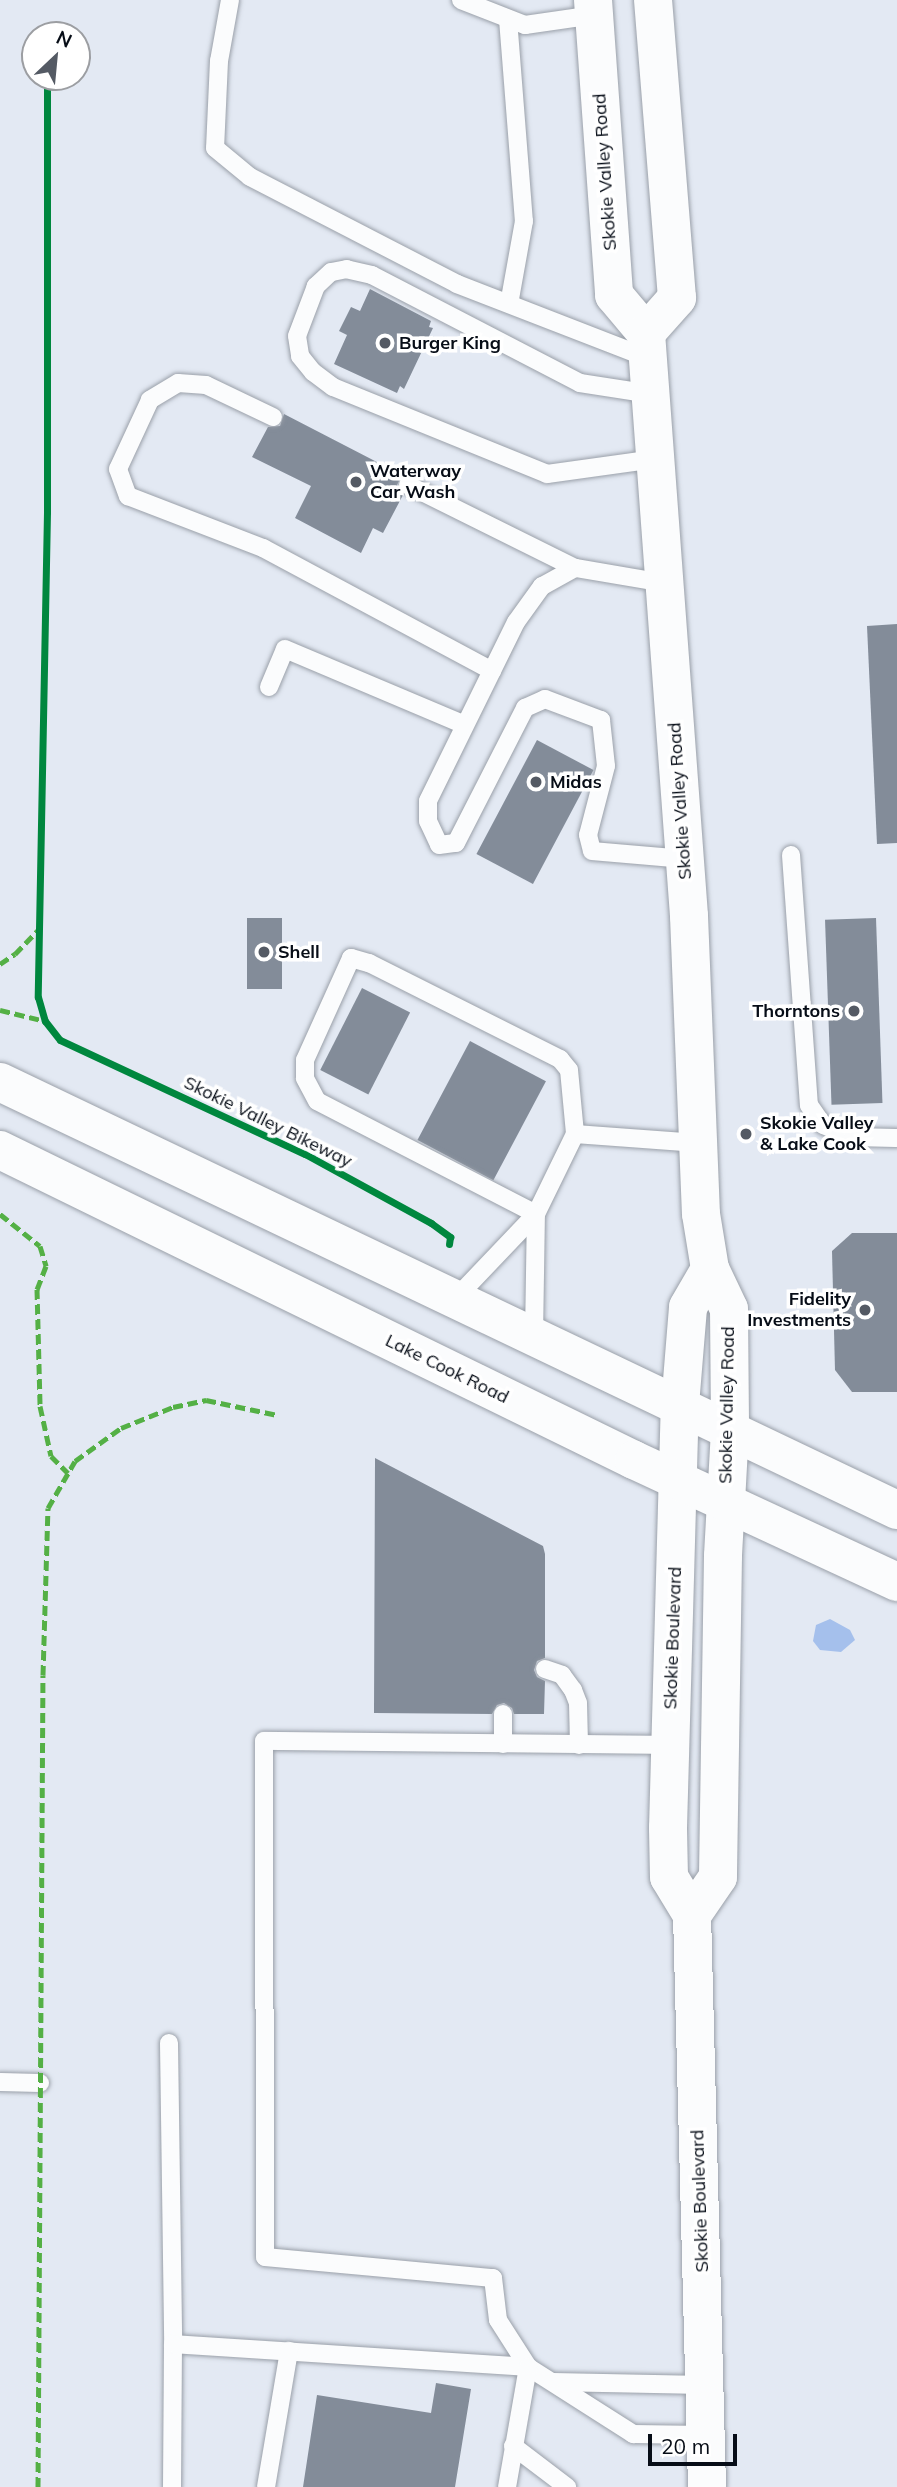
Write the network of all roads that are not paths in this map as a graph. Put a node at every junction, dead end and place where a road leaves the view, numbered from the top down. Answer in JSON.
{"nodes":[{"id":1,"x":229,"y":0,"type":"edge"},
{"id":2,"x":461,"y":0,"type":"edge"},
{"id":3,"x":653,"y":0,"type":"edge"},
{"id":4,"x":594,"y":7,"type":"edge"},
{"id":5,"x":508,"y":19,"type":"junction"},
{"id":6,"x":509,"y":304,"type":"junction"},
{"id":7,"x":648,"y":362,"type":"junction"},
{"id":8,"x":273,"y":417,"type":"dead end"},
{"id":9,"x":655,"y":459,"type":"junction"},
{"id":10,"x":408,"y":485,"type":"dead end"},
{"id":11,"x":575,"y":568,"type":"junction"},
{"id":12,"x":664,"y":583,"type":"junction"},
{"id":13,"x":492,"y":671,"type":"junction"},
{"id":14,"x":269,"y":687,"type":"dead end"},
{"id":15,"x":465,"y":725,"type":"junction"},
{"id":16,"x":791,"y":855,"type":"dead end"},
{"id":17,"x":685,"y":859,"type":"junction"},
{"id":18,"x":0,"y":1082,"type":"edge"},
{"id":19,"x":575,"y":1134,"type":"junction"},
{"id":20,"x":897,"y":1138,"type":"edge"},
{"id":21,"x":698,"y":1143,"type":"junction"},
{"id":22,"x":0,"y":1150,"type":"edge"},
{"id":23,"x":536,"y":1214,"type":"junction"},
{"id":24,"x":710,"y":1269,"type":"junction"},
{"id":25,"x":455,"y":1299,"type":"junction"},
{"id":26,"x":534,"y":1337,"type":"junction"},
{"id":27,"x":680,"y":1405,"type":"junction"},
{"id":28,"x":730,"y":1430,"type":"junction"},
{"id":29,"x":679,"y":1480,"type":"junction"},
{"id":30,"x":725,"y":1503,"type":"junction"},
{"id":31,"x":897,"y":1510,"type":"edge"},
{"id":32,"x":897,"y":1582,"type":"edge"},
{"id":33,"x":545,"y":1669,"type":"dead end"},
{"id":34,"x":503,"y":1714,"type":"dead end"},
{"id":35,"x":503,"y":1744,"type":"junction"},
{"id":36,"x":579,"y":1745,"type":"junction"},
{"id":37,"x":669,"y":1745,"type":"junction"},
{"id":38,"x":692,"y":1915,"type":"junction"},
{"id":39,"x":169,"y":2043,"type":"dead end"},
{"id":40,"x":0,"y":2082,"type":"edge"},
{"id":41,"x":40,"y":2082,"type":"dead end"},
{"id":42,"x":173,"y":2344,"type":"junction"},
{"id":43,"x":289,"y":2351,"type":"junction"},
{"id":44,"x":528,"y":2367,"type":"junction"},
{"id":45,"x":552,"y":2382,"type":"junction"},
{"id":46,"x":704,"y":2385,"type":"junction"},
{"id":47,"x":705,"y":2435,"type":"junction"},
{"id":48,"x":513,"y":2446,"type":"junction"},
{"id":49,"x":172,"y":2487,"type":"edge"},
{"id":50,"x":266,"y":2487,"type":"edge"},
{"id":51,"x":507,"y":2487,"type":"edge"},
{"id":52,"x":567,"y":2487,"type":"edge"},
{"id":53,"x":707,"y":2487,"type":"edge"}],
"edges":[{"from":1,"to":6,"type":"lane"},
{"from":2,"to":5,"type":"lane"},
{"from":3,"to":7,"type":"main road"},
{"from":4,"to":5,"type":"lane"},
{"from":4,"to":7,"type":"main road","name":"Skokie Valley Road"},
{"from":5,"to":6,"type":"lane"},
{"from":6,"to":7,"type":"lane"},
{"from":7,"to":9,"type":"main road","name":"Skokie Valley Road"},
{"from":7,"to":9,"type":"lane"},
{"from":8,"to":13,"type":"lane"},
{"from":9,"to":12,"type":"main road","name":"Skokie Valley Road"},
{"from":10,"to":11,"type":"lane"},
{"from":11,"to":12,"type":"lane"},
{"from":11,"to":13,"type":"lane"},
{"from":12,"to":17,"type":"main road","name":"Skokie Valley Road"},
{"from":13,"to":15,"type":"lane"},
{"from":14,"to":15,"type":"lane"},
{"from":15,"to":17,"type":"lane"},
{"from":16,"to":20,"type":"lane"},
{"from":17,"to":21,"type":"main road","name":"Skokie Valley Road"},
{"from":18,"to":25,"type":"main road"},
{"from":19,"to":21,"type":"lane"},
{"from":19,"to":23,"type":"lane"},
{"from":19,"to":23,"type":"lane"},
{"from":21,"to":24,"type":"main road","name":"Skokie Valley Road"},
{"from":22,"to":29,"type":"main road","name":"Lake Cook Road"},
{"from":23,"to":25,"type":"lane"},
{"from":23,"to":26,"type":"lane"},
{"from":24,"to":27,"type":"main road"},
{"from":24,"to":28,"type":"main road","name":"Skokie Valley Road"},
{"from":25,"to":26,"type":"main road"},
{"from":26,"to":27,"type":"main road"},
{"from":27,"to":28,"type":"main road"},
{"from":27,"to":29,"type":"main road"},
{"from":28,"to":30,"type":"main road","name":"Skokie Valley Road"},
{"from":28,"to":31,"type":"main road"},
{"from":29,"to":30,"type":"main road","name":"Lake Cook Road"},
{"from":29,"to":37,"type":"main road","name":"Skokie Boulevard"},
{"from":30,"to":32,"type":"main road","name":"Lake Cook Road"},
{"from":30,"to":38,"type":"main road"},
{"from":33,"to":36,"type":"lane"},
{"from":34,"to":35,"type":"lane"},
{"from":35,"to":36,"type":"lane"},
{"from":35,"to":44,"type":"lane"},
{"from":36,"to":37,"type":"lane"},
{"from":37,"to":38,"type":"main road","name":"Skokie Boulevard"},
{"from":38,"to":46,"type":"main road","name":"Skokie Boulevard"},
{"from":39,"to":42,"type":"lane"},
{"from":40,"to":41,"type":"lane"},
{"from":42,"to":43,"type":"lane"},
{"from":42,"to":49,"type":"lane"},
{"from":43,"to":44,"type":"lane"},
{"from":43,"to":50,"type":"lane"},
{"from":44,"to":45,"type":"lane"},
{"from":44,"to":48,"type":"lane"},
{"from":45,"to":46,"type":"lane"},
{"from":45,"to":47,"type":"lane"},
{"from":46,"to":47,"type":"main road","name":"Skokie Boulevard"},
{"from":47,"to":53,"type":"main road","name":"Skokie Boulevard"},
{"from":48,"to":51,"type":"lane"},
{"from":48,"to":52,"type":"lane"}]}
